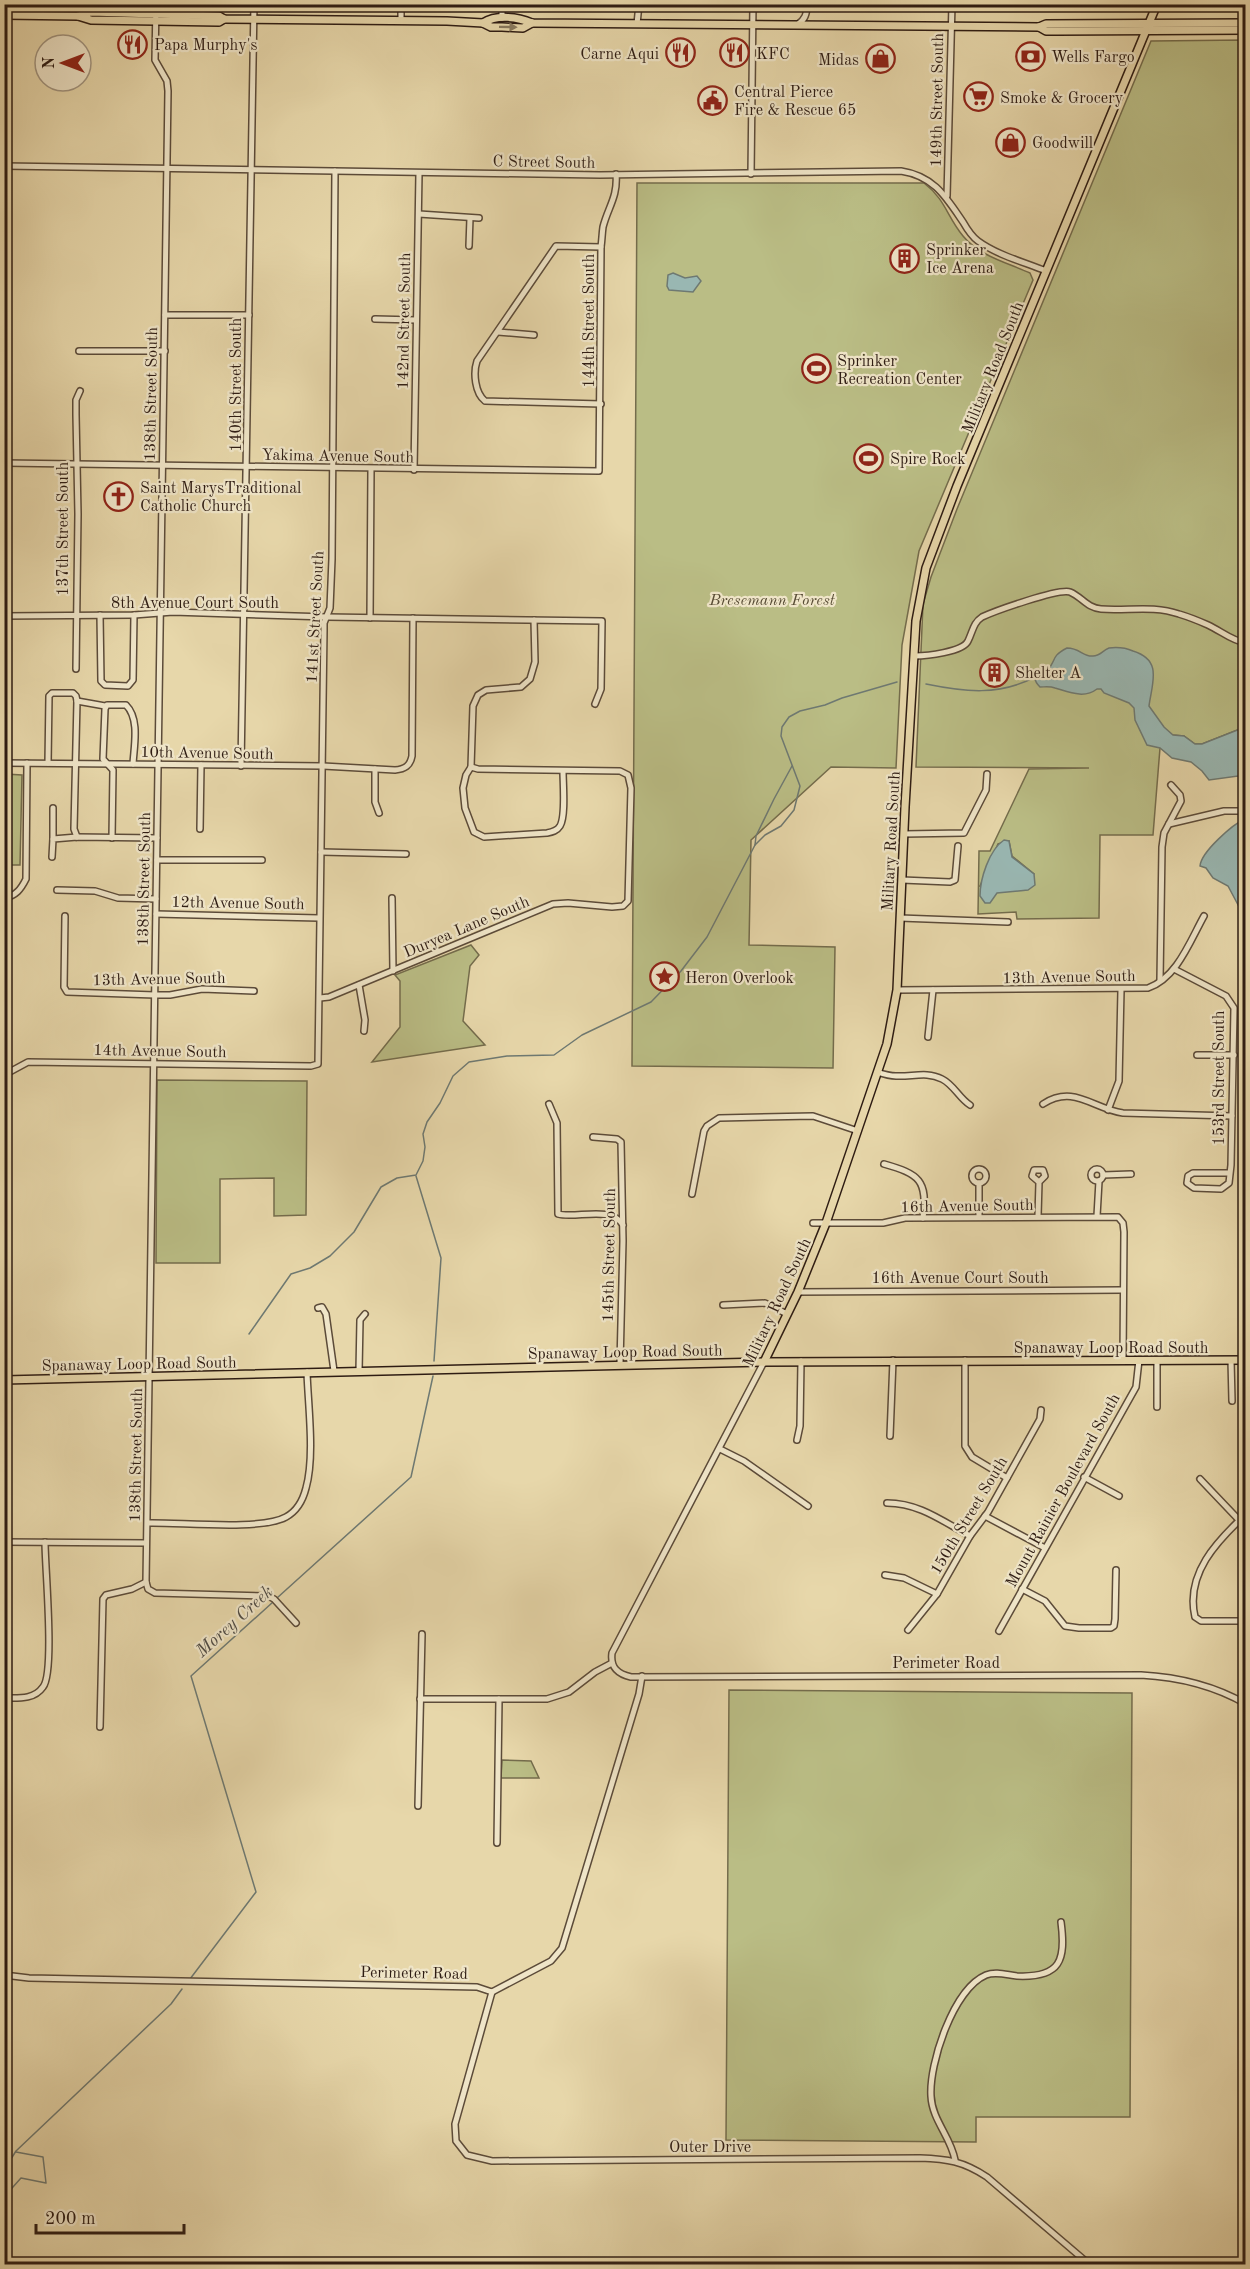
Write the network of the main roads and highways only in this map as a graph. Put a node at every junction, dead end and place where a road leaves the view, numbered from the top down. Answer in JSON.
{"nodes":[{"id":1,"x":1157,"y":4,"type":"edge"},
{"id":2,"x":4,"y":15,"type":"edge"},
{"id":3,"x":483,"y":23,"type":"junction"},
{"id":4,"x":532,"y":23,"type":"junction"},
{"id":5,"x":1245,"y":23,"type":"edge"},
{"id":6,"x":1148,"y":27,"type":"junction"},
{"id":7,"x":1245,"y":30,"type":"edge"},
{"id":8,"x":1245,"y":1360,"type":"edge"},
{"id":9,"x":764,"y":1362,"type":"junction"},
{"id":10,"x":5,"y":1380,"type":"edge"}],
"edges":[{"from":1,"to":6,"type":"main road","name":"Military Road South"},
{"from":2,"to":3,"type":"main road"},
{"from":3,"to":4,"type":"main road","one_way":true},
{"from":3,"to":4,"type":"main road"},
{"from":4,"to":6,"type":"main road"},
{"from":5,"to":6,"type":"main road"},
{"from":6,"to":7,"type":"main road"},
{"from":6,"to":9,"type":"main road","name":"Military Road South"},
{"from":8,"to":9,"type":"main road","name":"Spanaway Loop Road South"},
{"from":9,"to":10,"type":"main road","name":"Spanaway Loop Road South"}]}
